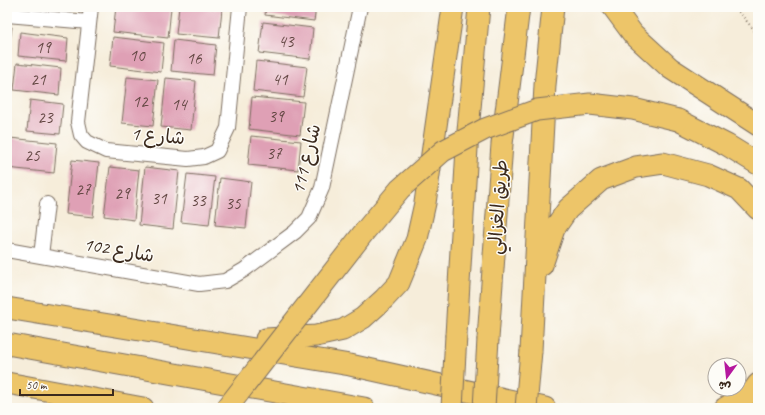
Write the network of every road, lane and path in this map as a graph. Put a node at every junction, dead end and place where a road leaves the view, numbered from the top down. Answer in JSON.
{"nodes":[{"id":1,"x":90,"y":7,"type":"edge"},
{"id":2,"x":240,"y":7,"type":"edge"},
{"id":3,"x":360,"y":7,"type":"edge"},
{"id":4,"x":453,"y":7,"type":"edge"},
{"id":5,"x":479,"y":7,"type":"edge"},
{"id":6,"x":519,"y":7,"type":"edge"},
{"id":7,"x":554,"y":7,"type":"edge"},
{"id":8,"x":613,"y":7,"type":"edge"},
{"id":9,"x":732,"y":7,"type":"edge"},
{"id":10,"x":7,"y":15,"type":"edge"},
{"id":11,"x":89,"y":22,"type":"junction"},
{"id":12,"x":758,"y":35,"type":"edge"},
{"id":13,"x":758,"y":125,"type":"edge"},
{"id":14,"x":758,"y":164,"type":"edge"},
{"id":15,"x":47,"y":204,"type":"dead end"},
{"id":16,"x":758,"y":209,"type":"edge"},
{"id":17,"x":7,"y":250,"type":"edge"},
{"id":18,"x":41,"y":256,"type":"junction"},
{"id":19,"x":225,"y":281,"type":"joint"},
{"id":20,"x":535,"y":284,"type":"junction"},
{"id":21,"x":7,"y":308,"type":"edge"},
{"id":22,"x":174,"y":335,"type":"junction"},
{"id":23,"x":7,"y":344,"type":"edge"},
{"id":24,"x":7,"y":383,"type":"edge"},
{"id":25,"x":758,"y":384,"type":"edge"},
{"id":26,"x":143,"y":408,"type":"edge"},
{"id":27,"x":227,"y":408,"type":"edge"},
{"id":28,"x":364,"y":408,"type":"edge"},
{"id":29,"x":452,"y":408,"type":"edge"},
{"id":30,"x":484,"y":408,"type":"edge"},
{"id":31,"x":526,"y":408,"type":"edge"},
{"id":32,"x":545,"y":408,"type":"edge"},
{"id":33,"x":725,"y":408,"type":"edge"}],
"edges":[{"from":1,"to":11,"type":"street","name":"شارع 1"},
{"from":2,"to":11,"type":"street","name":"شارع 1"},
{"from":3,"to":19,"type":"street","name":"شارع 111"},
{"from":4,"to":22,"type":"highway"},
{"from":5,"to":29,"type":"highway","name":"طريق الغزالي","bridge":true},
{"from":6,"to":30,"type":"highway","name":"طريق الغزالي","bridge":true},
{"from":7,"to":20,"type":"highway"},
{"from":8,"to":13,"type":"highway"},
{"from":9,"to":12,"type":"path"},
{"from":10,"to":11,"type":"street"},
{"from":14,"to":27,"type":"highway","bridge":true},
{"from":15,"to":18,"type":"street"},
{"from":16,"to":20,"type":"highway"},
{"from":17,"to":18,"type":"street","name":"شارع 102"},
{"from":18,"to":19,"type":"street","name":"شارع 102"},
{"from":20,"to":31,"type":"highway","bridge":true},
{"from":21,"to":22,"type":"highway"},
{"from":22,"to":32,"type":"highway"},
{"from":23,"to":28,"type":"highway"},
{"from":24,"to":26,"type":"highway"},
{"from":25,"to":33,"type":"highway"}]}
